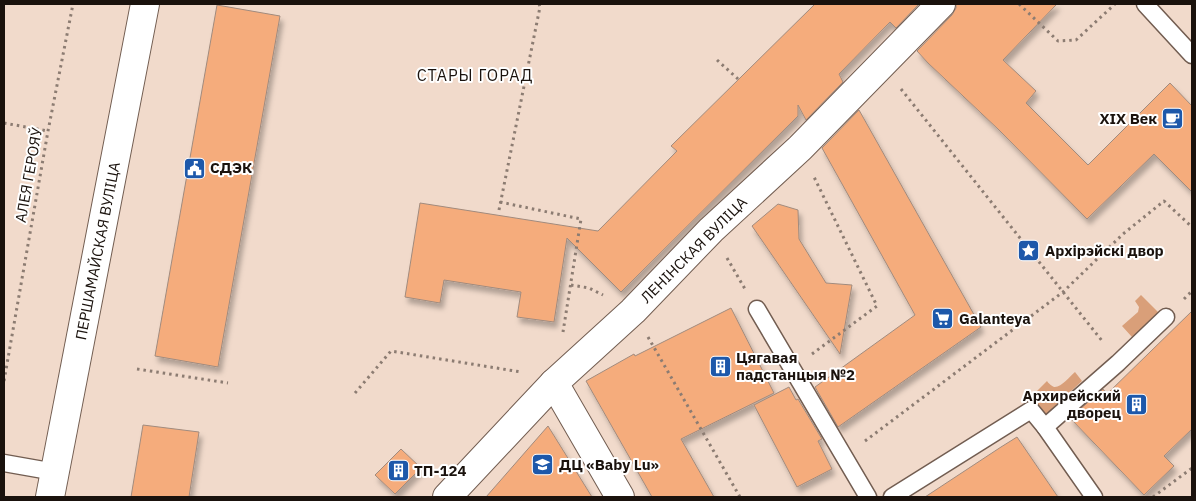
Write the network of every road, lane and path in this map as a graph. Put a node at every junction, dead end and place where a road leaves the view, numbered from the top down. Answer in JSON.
{"nodes":[{"id":1,"x":73,"y":4,"type":"edge"},
{"id":2,"x":145,"y":4,"type":"edge"},
{"id":3,"x":539,"y":4,"type":"edge"},
{"id":4,"x":941,"y":4,"type":"edge"},
{"id":5,"x":1019,"y":4,"type":"edge"},
{"id":6,"x":1115,"y":4,"type":"edge"},
{"id":7,"x":1145,"y":4,"type":"edge"},
{"id":8,"x":1192,"y":55,"type":"edge"},
{"id":9,"x":717,"y":60,"type":"dead end"},
{"id":10,"x":881,"y":66,"type":"junction"},
{"id":11,"x":738,"y":80,"type":"dead end"},
{"id":12,"x":4,"y":123,"type":"edge"},
{"id":13,"x":48,"y":131,"type":"junction"},
{"id":14,"x":800,"y":148,"type":"junction"},
{"id":15,"x":500,"y":202,"type":"junction"},
{"id":16,"x":499,"y":210,"type":"dead end"},
{"id":17,"x":1192,"y":227,"type":"edge"},
{"id":18,"x":711,"y":230,"type":"junction"},
{"id":19,"x":571,"y":285,"type":"junction"},
{"id":20,"x":589,"y":288,"type":"dead end"},
{"id":21,"x":1063,"y":292,"type":"junction"},
{"id":22,"x":756,"y":309,"type":"joint"},
{"id":23,"x":633,"y":311,"type":"junction"},
{"id":24,"x":1166,"y":317,"type":"dead end"},
{"id":25,"x":563,"y":337,"type":"dead end"},
{"id":26,"x":1118,"y":363,"type":"junction"},
{"id":27,"x":136,"y":369,"type":"dead end"},
{"id":28,"x":792,"y":369,"type":"junction"},
{"id":29,"x":4,"y":381,"type":"edge"},
{"id":30,"x":228,"y":383,"type":"dead end"},
{"id":31,"x":554,"y":383,"type":"junction"},
{"id":32,"x":355,"y":392,"type":"dead end"},
{"id":33,"x":1045,"y":427,"type":"junction"},
{"id":34,"x":844,"y":456,"type":"junction"},
{"id":35,"x":4,"y":463,"type":"edge"},
{"id":36,"x":1192,"y":468,"type":"edge"},
{"id":37,"x":53,"y":485,"type":"edge"},
{"id":38,"x":447,"y":497,"type":"edge"},
{"id":39,"x":620,"y":497,"type":"edge"},
{"id":40,"x":740,"y":497,"type":"edge"},
{"id":41,"x":868,"y":497,"type":"edge"},
{"id":42,"x":892,"y":497,"type":"edge"},
{"id":43,"x":1094,"y":497,"type":"edge"},
{"id":44,"x":1153,"y":497,"type":"edge"}],
"edges":[{"from":1,"to":13,"type":"path","name":"АЛЕЯ ГЕРОЯЎ"},
{"from":2,"to":37,"type":"street","name":"ПЕРШАМАЙСКАЯ ВУЛІЦА"},
{"from":3,"to":15,"type":"path"},
{"from":4,"to":10,"type":"street","name":"ЛЕНІНСКАЯ ВУЛІЦА"},
{"from":5,"to":6,"type":"path"},
{"from":7,"to":8,"type":"lane"},
{"from":9,"to":11,"type":"path"},
{"from":10,"to":14,"type":"street","name":"ЛЕНІНСКАЯ ВУЛІЦА"},
{"from":10,"to":21,"type":"path"},
{"from":12,"to":13,"type":"path"},
{"from":13,"to":29,"type":"path","name":"АЛЕЯ ГЕРОЯЎ"},
{"from":14,"to":18,"type":"street","name":"ЛЕНІНСКАЯ ВУЛІЦА"},
{"from":14,"to":28,"type":"path"},
{"from":15,"to":16,"type":"path"},
{"from":15,"to":19,"type":"path"},
{"from":17,"to":21,"type":"path"},
{"from":18,"to":22,"type":"path"},
{"from":18,"to":23,"type":"street","name":"ЛЕНІНСКАЯ ВУЛІЦА"},
{"from":19,"to":20,"type":"path"},
{"from":19,"to":25,"type":"path"},
{"from":21,"to":26,"type":"path"},
{"from":21,"to":34,"type":"path"},
{"from":22,"to":28,"type":"lane"},
{"from":23,"to":31,"type":"street","name":"ЛЕНІНСКАЯ ВУЛІЦА"},
{"from":23,"to":40,"type":"path"},
{"from":24,"to":26,"type":"lane"},
{"from":26,"to":33,"type":"lane"},
{"from":27,"to":30,"type":"path"},
{"from":28,"to":34,"type":"lane"},
{"from":31,"to":32,"type":"path"},
{"from":31,"to":38,"type":"street","name":"ЛЕНІНСКАЯ ВУЛІЦА"},
{"from":31,"to":39,"type":"street"},
{"from":33,"to":42,"type":"lane"},
{"from":33,"to":43,"type":"lane"},
{"from":34,"to":41,"type":"lane"},
{"from":35,"to":37,"type":"lane"},
{"from":36,"to":44,"type":"path"}]}
